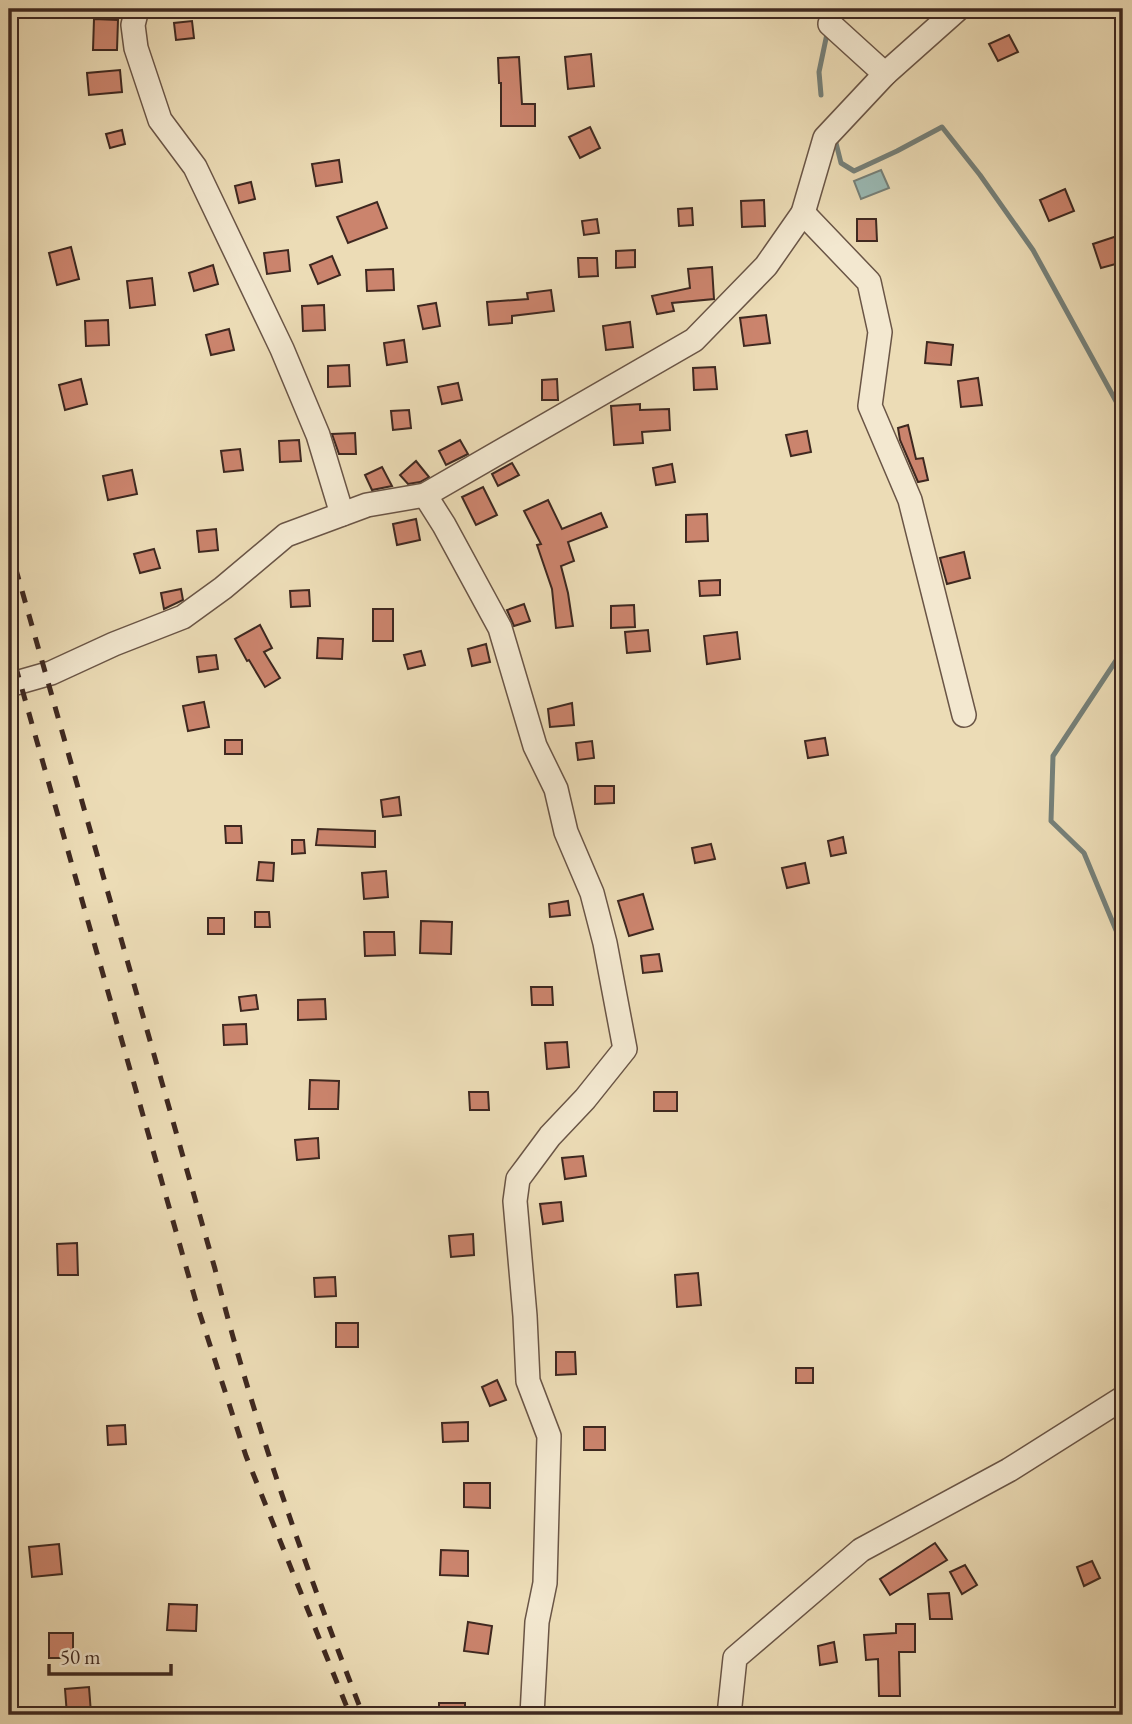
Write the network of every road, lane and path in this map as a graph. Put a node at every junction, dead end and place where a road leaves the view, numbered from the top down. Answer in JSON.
{"nodes":[{"id":1,"x":137,"y":9,"type":"edge"},
{"id":2,"x":958,"y":9,"type":"edge"},
{"id":3,"x":830,"y":24,"type":"dead end"},
{"id":4,"x":885,"y":75,"type":"junction"},
{"id":5,"x":803,"y":213,"type":"junction"},
{"id":6,"x":425,"y":495,"type":"junction"},
{"id":7,"x":342,"y":514,"type":"junction"},
{"id":8,"x":9,"y":685,"type":"edge"},
{"id":9,"x":964,"y":715,"type":"dead end"},
{"id":10,"x":1123,"y":1398,"type":"edge"},
{"id":11,"x":532,"y":1715,"type":"edge"},
{"id":12,"x":729,"y":1715,"type":"edge"}],
"edges":[{"from":1,"to":7,"type":"street"},
{"from":2,"to":4,"type":"street"},
{"from":3,"to":4,"type":"street"},
{"from":4,"to":5,"type":"street"},
{"from":5,"to":6,"type":"street"},
{"from":5,"to":9,"type":"street"},
{"from":6,"to":7,"type":"street"},
{"from":6,"to":11,"type":"street"},
{"from":7,"to":8,"type":"street"},
{"from":10,"to":12,"type":"street"}]}
